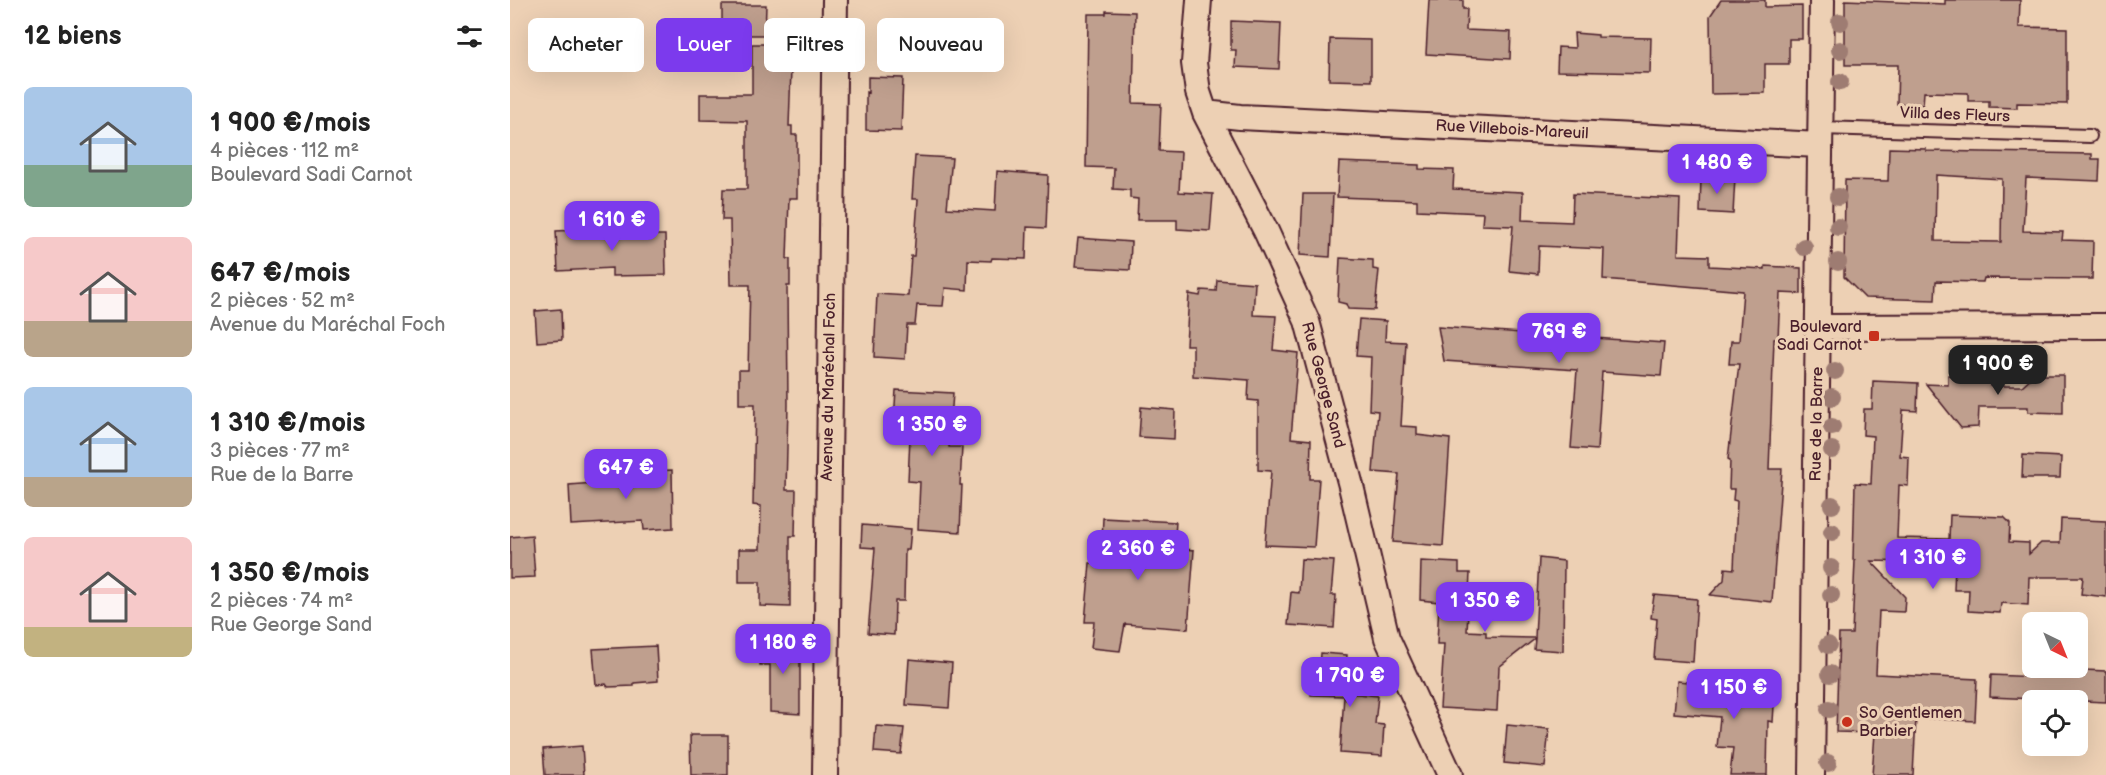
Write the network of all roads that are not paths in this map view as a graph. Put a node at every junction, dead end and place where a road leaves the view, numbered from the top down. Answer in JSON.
{"nodes":[{"id":1,"x":835,"y":0,"type":"edge"},
{"id":2,"x":1199,"y":0,"type":"edge"},
{"id":3,"x":1822,"y":0,"type":"edge"},
{"id":4,"x":1205,"y":113,"type":"junction"},
{"id":5,"x":2090,"y":136,"type":"dead end"},
{"id":6,"x":1820,"y":137,"type":"junction"},
{"id":7,"x":2106,"y":326,"type":"edge"},
{"id":8,"x":1818,"y":327,"type":"junction"},
{"id":9,"x":825,"y":775,"type":"edge"},
{"id":10,"x":1450,"y":775,"type":"edge"},
{"id":11,"x":1812,"y":775,"type":"edge"}],
"edges":[{"from":1,"to":9,"type":"street","name":"Avenue du Maréchal Foch"},
{"from":2,"to":4,"type":"street","name":"Rue George Sand"},
{"from":3,"to":6,"type":"street","name":"Rue de la Barre"},
{"from":4,"to":6,"type":"street","name":"Rue Villebois-Mareuil"},
{"from":4,"to":10,"type":"street","name":"Rue George Sand"},
{"from":5,"to":6,"type":"lane","name":"Villa des Fleurs"},
{"from":6,"to":8,"type":"street","name":"Rue de la Barre"},
{"from":7,"to":8,"type":"street"},
{"from":8,"to":11,"type":"street","name":"Rue de la Barre"}]}
